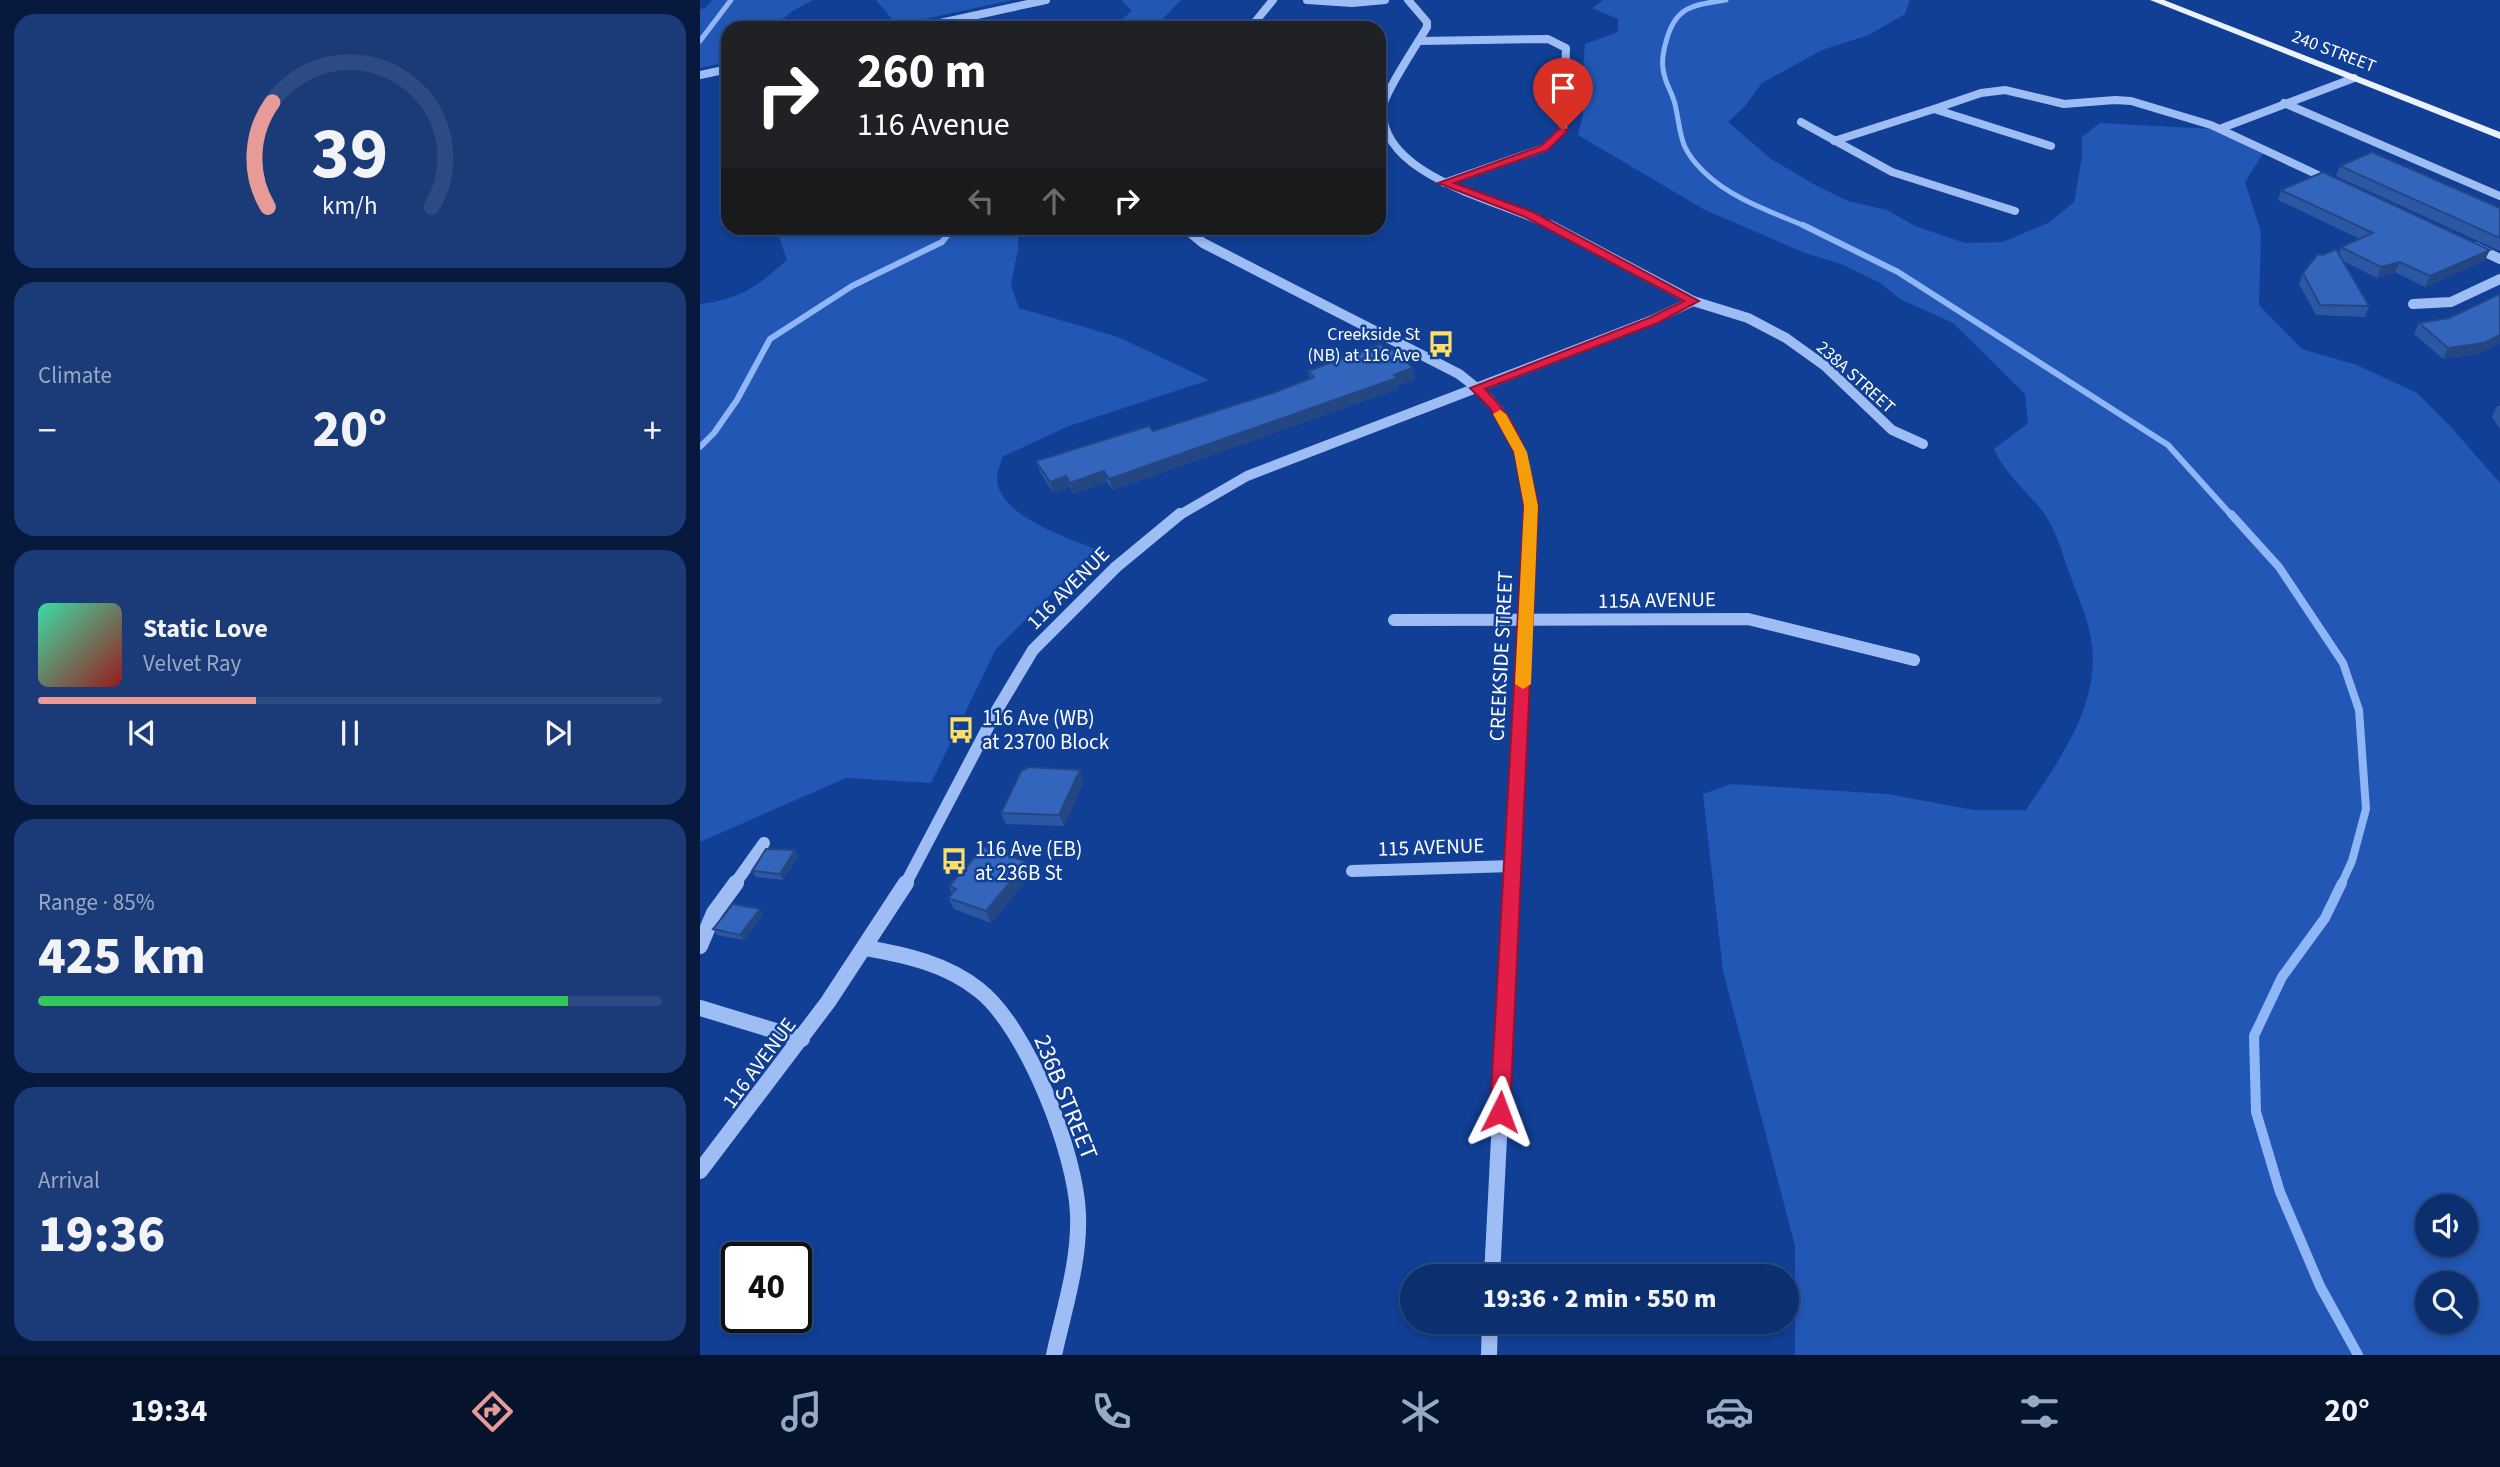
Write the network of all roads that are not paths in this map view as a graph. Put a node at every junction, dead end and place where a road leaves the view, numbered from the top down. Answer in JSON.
{"nodes":[{"id":1,"x":1046,"y":0,"type":"edge"},
{"id":2,"x":1273,"y":0,"type":"edge"},
{"id":3,"x":1307,"y":0,"type":"edge"},
{"id":4,"x":1385,"y":0,"type":"edge"},
{"id":5,"x":1408,"y":0,"type":"edge"},
{"id":6,"x":2155,"y":0,"type":"edge"},
{"id":7,"x":949,"y":21,"type":"edge"},
{"id":8,"x":1256,"y":21,"type":"edge"},
{"id":9,"x":1419,"y":41,"type":"junction"},
{"id":10,"x":721,"y":70,"type":"edge"},
{"id":11,"x":700,"y":75,"type":"edge"},
{"id":12,"x":2354,"y":78,"type":"junction"},
{"id":13,"x":1386,"y":100,"type":"edge"},
{"id":14,"x":2284,"y":103,"type":"junction"},
{"id":15,"x":1934,"y":109,"type":"junction"},
{"id":16,"x":1801,"y":122,"type":"dead end"},
{"id":17,"x":2222,"y":128,"type":"junction"},
{"id":18,"x":1386,"y":130,"type":"edge"},
{"id":19,"x":2500,"y":136,"type":"edge"},
{"id":20,"x":1834,"y":142,"type":"junction"},
{"id":21,"x":2050,"y":146,"type":"dead end"},
{"id":22,"x":1444,"y":183,"type":"junction"},
{"id":23,"x":2340,"y":185,"type":"edge"},
{"id":24,"x":2500,"y":196,"type":"edge"},
{"id":25,"x":2015,"y":211,"type":"dead end"},
{"id":26,"x":1193,"y":235,"type":"edge"},
{"id":27,"x":2463,"y":242,"type":"edge"},
{"id":28,"x":2500,"y":259,"type":"edge"},
{"id":29,"x":2500,"y":279,"type":"edge"},
{"id":30,"x":1693,"y":301,"type":"junction"},
{"id":31,"x":2413,"y":304,"type":"dead end"},
{"id":32,"x":1477,"y":388,"type":"junction"},
{"id":33,"x":1923,"y":444,"type":"dead end"},
{"id":34,"x":1394,"y":621,"type":"dead end"},
{"id":35,"x":1527,"y":621,"type":"junction"},
{"id":36,"x":1914,"y":660,"type":"dead end"},
{"id":37,"x":764,"y":843,"type":"dead end"},
{"id":38,"x":1512,"y":866,"type":"junction"},
{"id":39,"x":1352,"y":871,"type":"dead end"},
{"id":40,"x":700,"y":946,"type":"edge"},
{"id":41,"x":866,"y":948,"type":"junction"},
{"id":42,"x":700,"y":1009,"type":"edge"},
{"id":43,"x":802,"y":1039,"type":"junction"},
{"id":44,"x":700,"y":1171,"type":"edge"},
{"id":45,"x":1493,"y":1264,"type":"edge"},
{"id":46,"x":1490,"y":1334,"type":"edge"},
{"id":47,"x":1054,"y":1355,"type":"edge"},
{"id":48,"x":1489,"y":1355,"type":"edge"}],
"edges":[{"from":1,"to":7,"type":"street"},
{"from":2,"to":8,"type":"street"},
{"from":3,"to":4,"type":"street"},
{"from":5,"to":9,"type":"street"},
{"from":6,"to":12,"type":"main road","name":"240 STREET"},
{"from":9,"to":13,"type":"street","name":"238A STREET"},
{"from":9,"to":22,"type":"street"},
{"from":10,"to":11,"type":"street"},
{"from":12,"to":14,"type":"street"},
{"from":12,"to":19,"type":"main road","name":"240 STREET"},
{"from":14,"to":17,"type":"street"},
{"from":14,"to":24,"type":"street"},
{"from":15,"to":17,"type":"street"},
{"from":15,"to":20,"type":"street"},
{"from":15,"to":21,"type":"street"},
{"from":16,"to":20,"type":"street"},
{"from":17,"to":23,"type":"street"},
{"from":18,"to":22,"type":"street","name":"238A STREET"},
{"from":20,"to":25,"type":"street"},
{"from":22,"to":30,"type":"street","name":"238A STREET"},
{"from":26,"to":32,"type":"street","name":"CREEKSIDE STREET"},
{"from":27,"to":28,"type":"street"},
{"from":29,"to":31,"type":"street"},
{"from":30,"to":32,"type":"street","name":"116 AVENUE"},
{"from":30,"to":33,"type":"street","name":"238A STREET"},
{"from":32,"to":35,"type":"street","name":"CREEKSIDE STREET"},
{"from":32,"to":41,"type":"street","name":"116 AVENUE"},
{"from":34,"to":35,"type":"street","name":"115A AVENUE"},
{"from":35,"to":36,"type":"street","name":"115A AVENUE"},
{"from":35,"to":38,"type":"street","name":"CREEKSIDE STREET"},
{"from":37,"to":40,"type":"street"},
{"from":38,"to":39,"type":"street","name":"115 AVENUE"},
{"from":38,"to":45,"type":"street","name":"CREEKSIDE STREET"},
{"from":41,"to":43,"type":"street","name":"116 AVENUE"},
{"from":41,"to":47,"type":"street","name":"236B STREET"},
{"from":42,"to":43,"type":"street"},
{"from":43,"to":44,"type":"street","name":"116 AVENUE"},
{"from":46,"to":48,"type":"street"}]}
